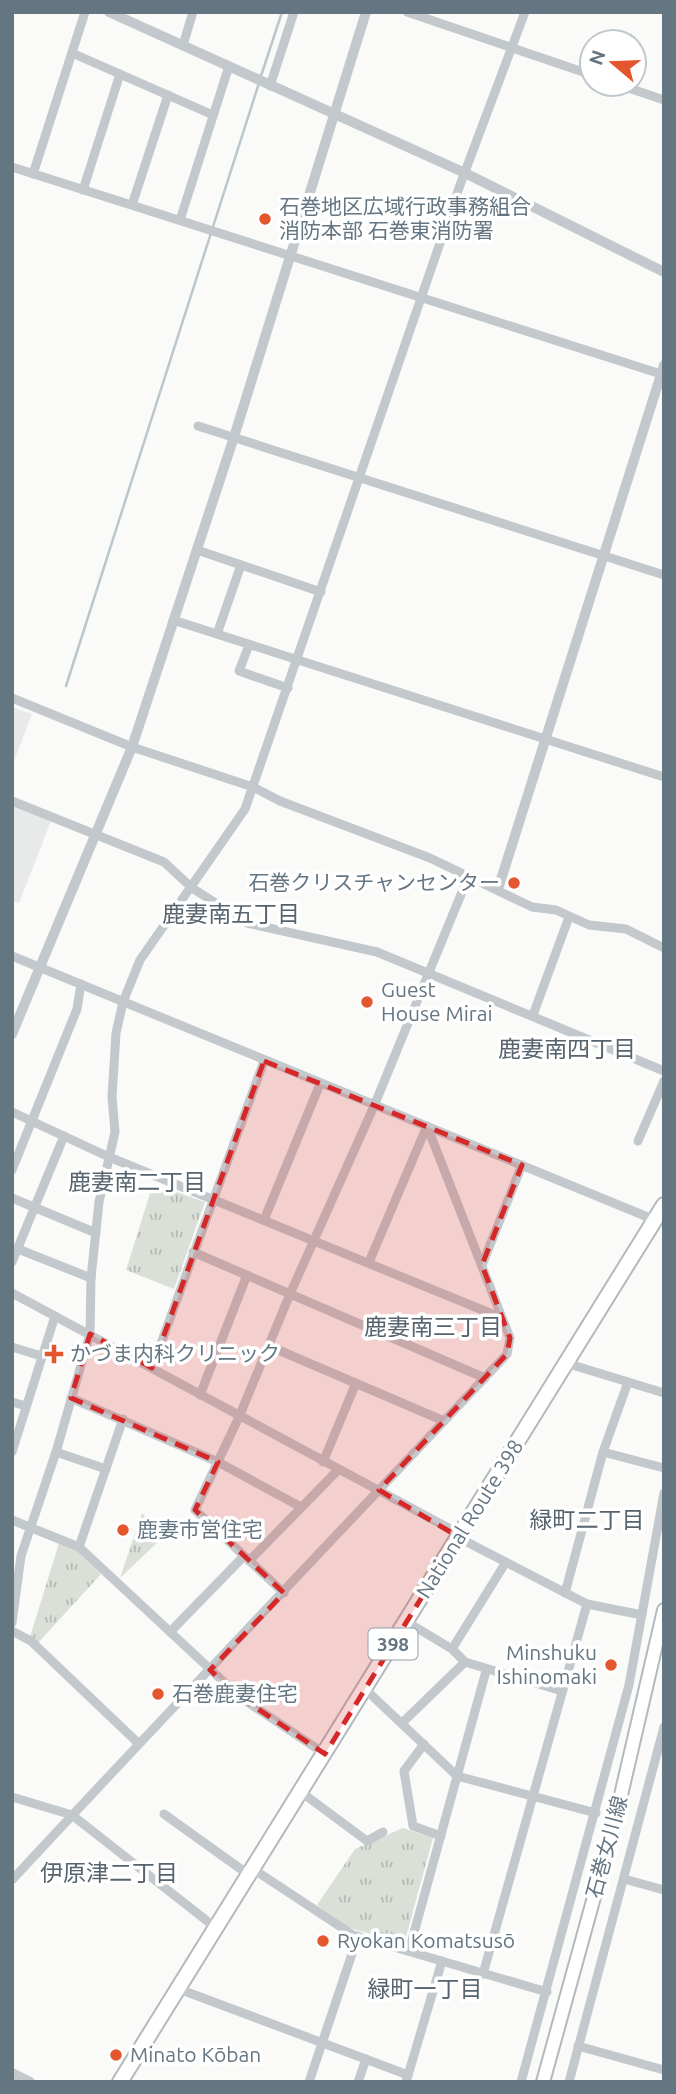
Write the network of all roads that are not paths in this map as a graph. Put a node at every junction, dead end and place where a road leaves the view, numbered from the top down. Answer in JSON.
{"nodes":[{"id":1,"x":85,"y":12,"type":"edge"},
{"id":2,"x":109,"y":12,"type":"edge"},
{"id":3,"x":193,"y":12,"type":"edge"},
{"id":4,"x":294,"y":12,"type":"edge"},
{"id":5,"x":366,"y":12,"type":"edge"},
{"id":6,"x":525,"y":12,"type":"edge"},
{"id":7,"x":411,"y":13,"type":"edge"},
{"id":8,"x":183,"y":45,"type":"junction"},
{"id":9,"x":513,"y":47,"type":"junction"},
{"id":10,"x":72,"y":53,"type":"junction"},
{"id":11,"x":229,"y":66,"type":"junction"},
{"id":12,"x":578,"y":70,"type":"edge"},
{"id":13,"x":120,"y":74,"type":"junction"},
{"id":14,"x":263,"y":82,"type":"junction"},
{"id":15,"x":168,"y":95,"type":"junction"},
{"id":16,"x":335,"y":113,"type":"junction"},
{"id":17,"x":213,"y":115,"type":"junction"},
{"id":18,"x":12,"y":167,"type":"edge"},
{"id":19,"x":465,"y":173,"type":"junction"},
{"id":20,"x":33,"y":174,"type":"junction"},
{"id":21,"x":83,"y":190,"type":"junction"},
{"id":22,"x":132,"y":205,"type":"junction"},
{"id":23,"x":180,"y":220,"type":"junction"},
{"id":24,"x":290,"y":256,"type":"junction"},
{"id":25,"x":664,"y":272,"type":"edge"},
{"id":26,"x":422,"y":297,"type":"junction"},
{"id":27,"x":663,"y":372,"type":"edge"},
{"id":28,"x":198,"y":426,"type":"dead end"},
{"id":29,"x":234,"y":437,"type":"junction"},
{"id":30,"x":360,"y":478,"type":"junction"},
{"id":31,"x":197,"y":550,"type":"junction"},
{"id":32,"x":603,"y":556,"type":"junction"},
{"id":33,"x":241,"y":565,"type":"junction"},
{"id":34,"x":664,"y":575,"type":"edge"},
{"id":35,"x":321,"y":592,"type":"junction"},
{"id":36,"x":173,"y":620,"type":"junction"},
{"id":37,"x":217,"y":635,"type":"junction"},
{"id":38,"x":249,"y":645,"type":"junction"},
{"id":39,"x":298,"y":661,"type":"junction"},
{"id":40,"x":288,"y":688,"type":"junction"},
{"id":41,"x":12,"y":698,"type":"edge"},
{"id":42,"x":547,"y":740,"type":"junction"},
{"id":43,"x":132,"y":747,"type":"junction"},
{"id":44,"x":664,"y":776,"type":"edge"},
{"id":45,"x":253,"y":787,"type":"junction"},
{"id":46,"x":12,"y":801,"type":"edge"},
{"id":47,"x":96,"y":834,"type":"junction"},
{"id":48,"x":469,"y":875,"type":"junction"},
{"id":49,"x":192,"y":888,"type":"junction"},
{"id":50,"x":498,"y":889,"type":"junction"},
{"id":51,"x":569,"y":917,"type":"junction"},
{"id":52,"x":664,"y":948,"type":"edge"},
{"id":53,"x":12,"y":956,"type":"edge"},
{"id":54,"x":40,"y":967,"type":"junction"},
{"id":55,"x":429,"y":971,"type":"junction"},
{"id":56,"x":81,"y":984,"type":"junction"},
{"id":57,"x":123,"y":1003,"type":"junction"},
{"id":58,"x":533,"y":1015,"type":"junction"},
{"id":59,"x":12,"y":1034,"type":"edge"},
{"id":60,"x":264,"y":1061,"type":"junction"},
{"id":61,"x":664,"y":1070,"type":"edge"},
{"id":62,"x":664,"y":1081,"type":"edge"},
{"id":63,"x":320,"y":1084,"type":"junction"},
{"id":64,"x":374,"y":1106,"type":"junction"},
{"id":65,"x":12,"y":1112,"type":"edge"},
{"id":66,"x":33,"y":1121,"type":"junction"},
{"id":67,"x":427,"y":1126,"type":"junction"},
{"id":68,"x":64,"y":1136,"type":"junction"},
{"id":69,"x":638,"y":1141,"type":"dead end"},
{"id":70,"x":109,"y":1157,"type":"junction"},
{"id":71,"x":522,"y":1165,"type":"junction"},
{"id":72,"x":12,"y":1170,"type":"edge"},
{"id":73,"x":12,"y":1198,"type":"edge"},
{"id":74,"x":212,"y":1198,"type":"junction"},
{"id":75,"x":664,"y":1205,"type":"edge"},
{"id":76,"x":35,"y":1208,"type":"junction"},
{"id":77,"x":264,"y":1220,"type":"junction"},
{"id":78,"x":654,"y":1220,"type":"junction"},
{"id":79,"x":96,"y":1233,"type":"junction"},
{"id":80,"x":313,"y":1241,"type":"junction"},
{"id":81,"x":18,"y":1249,"type":"junction"},
{"id":82,"x":193,"y":1252,"type":"junction"},
{"id":83,"x":12,"y":1262,"type":"edge"},
{"id":84,"x":369,"y":1262,"type":"junction"},
{"id":85,"x":482,"y":1265,"type":"junction"},
{"id":86,"x":247,"y":1275,"type":"junction"},
{"id":87,"x":91,"y":1278,"type":"junction"},
{"id":88,"x":12,"y":1293,"type":"edge"},
{"id":89,"x":290,"y":1294,"type":"junction"},
{"id":90,"x":55,"y":1316,"type":"junction"},
{"id":91,"x":502,"y":1318,"type":"junction"},
{"id":92,"x":90,"y":1334,"type":"junction"},
{"id":93,"x":269,"y":1346,"type":"junction"},
{"id":94,"x":12,"y":1347,"type":"edge"},
{"id":95,"x":41,"y":1356,"type":"junction"},
{"id":96,"x":566,"y":1363,"type":"junction"},
{"id":97,"x":152,"y":1368,"type":"junction"},
{"id":98,"x":485,"y":1378,"type":"junction"},
{"id":99,"x":628,"y":1382,"type":"junction"},
{"id":100,"x":356,"y":1384,"type":"junction"},
{"id":101,"x":664,"y":1393,"type":"edge"},
{"id":102,"x":200,"y":1395,"type":"junction"},
{"id":103,"x":71,"y":1398,"type":"junction"},
{"id":104,"x":12,"y":1402,"type":"edge"},
{"id":105,"x":26,"y":1406,"type":"junction"},
{"id":106,"x":239,"y":1417,"type":"junction"},
{"id":107,"x":123,"y":1419,"type":"junction"},
{"id":108,"x":444,"y":1421,"type":"junction"},
{"id":109,"x":12,"y":1452,"type":"edge"},
{"id":110,"x":56,"y":1452,"type":"junction"},
{"id":111,"x":603,"y":1452,"type":"junction"},
{"id":112,"x":218,"y":1462,"type":"junction"},
{"id":113,"x":323,"y":1462,"type":"junction"},
{"id":114,"x":664,"y":1468,"type":"edge"},
{"id":115,"x":106,"y":1469,"type":"junction"},
{"id":116,"x":338,"y":1470,"type":"junction"},
{"id":117,"x":379,"y":1490,"type":"junction"},
{"id":118,"x":664,"y":1493,"type":"edge"},
{"id":119,"x":301,"y":1507,"type":"junction"},
{"id":120,"x":12,"y":1520,"type":"edge"},
{"id":121,"x":30,"y":1527,"type":"junction"},
{"id":122,"x":459,"y":1537,"type":"junction"},
{"id":123,"x":79,"y":1546,"type":"junction"},
{"id":124,"x":246,"y":1558,"type":"junction"},
{"id":125,"x":506,"y":1562,"type":"junction"},
{"id":126,"x":284,"y":1593,"type":"junction"},
{"id":127,"x":565,"y":1593,"type":"junction"},
{"id":128,"x":587,"y":1604,"type":"junction"},
{"id":129,"x":664,"y":1610,"type":"edge"},
{"id":130,"x":642,"y":1615,"type":"junction"},
{"id":131,"x":407,"y":1622,"type":"junction"},
{"id":132,"x":12,"y":1623,"type":"edge"},
{"id":133,"x":12,"y":1631,"type":"edge"},
{"id":134,"x":170,"y":1632,"type":"junction"},
{"id":135,"x":452,"y":1649,"type":"junction"},
{"id":136,"x":464,"y":1662,"type":"junction"},
{"id":137,"x":210,"y":1670,"type":"junction"},
{"id":138,"x":486,"y":1671,"type":"junction"},
{"id":139,"x":365,"y":1689,"type":"junction"},
{"id":140,"x":562,"y":1691,"type":"junction"},
{"id":141,"x":402,"y":1723,"type":"junction"},
{"id":142,"x":664,"y":1727,"type":"edge"},
{"id":143,"x":137,"y":1742,"type":"junction"},
{"id":144,"x":424,"y":1744,"type":"junction"},
{"id":145,"x":325,"y":1754,"type":"junction"},
{"id":146,"x":653,"y":1774,"type":"junction"},
{"id":147,"x":457,"y":1776,"type":"junction"},
{"id":148,"x":664,"y":1777,"type":"edge"},
{"id":149,"x":301,"y":1793,"type":"junction"},
{"id":150,"x":12,"y":1797,"type":"edge"},
{"id":151,"x":532,"y":1798,"type":"junction"},
{"id":152,"x":596,"y":1813,"type":"junction"},
{"id":153,"x":164,"y":1814,"type":"dead end"},
{"id":154,"x":72,"y":1815,"type":"junction"},
{"id":155,"x":383,"y":1832,"type":"dead end"},
{"id":156,"x":441,"y":1836,"type":"junction"},
{"id":157,"x":251,"y":1872,"type":"junction"},
{"id":158,"x":624,"y":1879,"type":"junction"},
{"id":159,"x":12,"y":1880,"type":"edge"},
{"id":160,"x":664,"y":1890,"type":"edge"},
{"id":161,"x":216,"y":1928,"type":"junction"},
{"id":162,"x":358,"y":1937,"type":"junction"},
{"id":163,"x":409,"y":1951,"type":"junction"},
{"id":164,"x":442,"y":1961,"type":"junction"},
{"id":165,"x":484,"y":1974,"type":"junction"},
{"id":166,"x":179,"y":1989,"type":"junction"},
{"id":167,"x":547,"y":1992,"type":"junction"},
{"id":168,"x":321,"y":2043,"type":"junction"},
{"id":169,"x":578,"y":2046,"type":"junction"},
{"id":170,"x":366,"y":2059,"type":"junction"},
{"id":171,"x":664,"y":2070,"type":"edge"},
{"id":172,"x":12,"y":2073,"type":"edge"},
{"id":173,"x":407,"y":2078,"type":"edge"},
{"id":174,"x":120,"y":2081,"type":"edge"},
{"id":175,"x":30,"y":2082,"type":"edge"},
{"id":176,"x":309,"y":2082,"type":"edge"},
{"id":177,"x":358,"y":2082,"type":"edge"},
{"id":178,"x":521,"y":2082,"type":"edge"},
{"id":179,"x":543,"y":2082,"type":"edge"},
{"id":180,"x":569,"y":2082,"type":"edge"}],
"edges":[{"from":1,"to":10,"type":"street"},
{"from":2,"to":8,"type":"street"},
{"from":3,"to":8,"type":"street"},
{"from":4,"to":14,"type":"street"},
{"from":5,"to":16,"type":"street"},
{"from":6,"to":9,"type":"street"},
{"from":7,"to":9,"type":"street"},
{"from":8,"to":11,"type":"street"},
{"from":9,"to":12,"type":"street"},
{"from":9,"to":19,"type":"street"},
{"from":10,"to":13,"type":"street"},
{"from":10,"to":20,"type":"street"},
{"from":11,"to":14,"type":"street"},
{"from":11,"to":17,"type":"street"},
{"from":13,"to":15,"type":"street"},
{"from":13,"to":21,"type":"street"},
{"from":14,"to":16,"type":"street"},
{"from":15,"to":17,"type":"street"},
{"from":15,"to":22,"type":"street"},
{"from":16,"to":19,"type":"street"},
{"from":16,"to":24,"type":"street"},
{"from":17,"to":23,"type":"street"},
{"from":18,"to":20,"type":"street"},
{"from":19,"to":25,"type":"street"},
{"from":19,"to":26,"type":"street"},
{"from":20,"to":21,"type":"street"},
{"from":21,"to":22,"type":"street"},
{"from":22,"to":23,"type":"street"},
{"from":23,"to":24,"type":"street"},
{"from":24,"to":26,"type":"street"},
{"from":24,"to":29,"type":"street"},
{"from":26,"to":27,"type":"street"},
{"from":26,"to":30,"type":"street"},
{"from":27,"to":32,"type":"street"},
{"from":28,"to":29,"type":"street"},
{"from":29,"to":30,"type":"street"},
{"from":29,"to":31,"type":"street"},
{"from":30,"to":32,"type":"street"},
{"from":30,"to":35,"type":"street"},
{"from":31,"to":33,"type":"street"},
{"from":31,"to":36,"type":"street"},
{"from":32,"to":34,"type":"street"},
{"from":32,"to":42,"type":"street"},
{"from":33,"to":35,"type":"street"},
{"from":33,"to":37,"type":"street"},
{"from":35,"to":39,"type":"street"},
{"from":36,"to":37,"type":"street"},
{"from":36,"to":43,"type":"street"},
{"from":37,"to":38,"type":"street"},
{"from":38,"to":39,"type":"street"},
{"from":38,"to":40,"type":"street"},
{"from":39,"to":40,"type":"street"},
{"from":39,"to":42,"type":"street"},
{"from":40,"to":45,"type":"street"},
{"from":41,"to":43,"type":"street"},
{"from":42,"to":44,"type":"street"},
{"from":42,"to":50,"type":"street"},
{"from":43,"to":45,"type":"street"},
{"from":43,"to":47,"type":"street"},
{"from":45,"to":48,"type":"street"},
{"from":45,"to":49,"type":"street"},
{"from":46,"to":47,"type":"street"},
{"from":47,"to":49,"type":"street"},
{"from":47,"to":54,"type":"street"},
{"from":48,"to":50,"type":"street"},
{"from":48,"to":55,"type":"street"},
{"from":49,"to":55,"type":"street"},
{"from":49,"to":57,"type":"street"},
{"from":50,"to":51,"type":"street"},
{"from":51,"to":52,"type":"street"},
{"from":51,"to":58,"type":"street"},
{"from":53,"to":54,"type":"street"},
{"from":54,"to":56,"type":"street"},
{"from":54,"to":59,"type":"street"},
{"from":55,"to":58,"type":"street"},
{"from":55,"to":64,"type":"street"},
{"from":56,"to":57,"type":"street"},
{"from":56,"to":66,"type":"street"},
{"from":57,"to":60,"type":"street"},
{"from":57,"to":70,"type":"street"},
{"from":58,"to":61,"type":"street"},
{"from":60,"to":63,"type":"street"},
{"from":60,"to":74,"type":"street"},
{"from":62,"to":69,"type":"street"},
{"from":63,"to":64,"type":"street"},
{"from":63,"to":77,"type":"street"},
{"from":64,"to":67,"type":"street"},
{"from":64,"to":80,"type":"street"},
{"from":65,"to":66,"type":"street"},
{"from":66,"to":68,"type":"street"},
{"from":66,"to":72,"type":"street"},
{"from":67,"to":71,"type":"street"},
{"from":67,"to":84,"type":"street"},
{"from":67,"to":85,"type":"street"},
{"from":68,"to":70,"type":"street"},
{"from":68,"to":76,"type":"street"},
{"from":70,"to":74,"type":"street"},
{"from":70,"to":79,"type":"street"},
{"from":71,"to":78,"type":"street"},
{"from":71,"to":85,"type":"street"},
{"from":73,"to":76,"type":"street"},
{"from":74,"to":77,"type":"street"},
{"from":74,"to":82,"type":"street"},
{"from":75,"to":78,"type":"highway","name":"National Route 398","number":"398"},
{"from":76,"to":79,"type":"street"},
{"from":76,"to":81,"type":"street"},
{"from":77,"to":80,"type":"street"},
{"from":78,"to":96,"type":"highway","name":"National Route 398","number":"398"},
{"from":79,"to":87,"type":"street"},
{"from":80,"to":84,"type":"street"},
{"from":80,"to":89,"type":"street"},
{"from":81,"to":83,"type":"street"},
{"from":81,"to":87,"type":"street"},
{"from":82,"to":86,"type":"street"},
{"from":82,"to":97,"type":"street"},
{"from":84,"to":91,"type":"street"},
{"from":85,"to":91,"type":"street"},
{"from":86,"to":89,"type":"street"},
{"from":86,"to":102,"type":"street"},
{"from":87,"to":92,"type":"street"},
{"from":88,"to":90,"type":"street"},
{"from":89,"to":93,"type":"street"},
{"from":89,"to":98,"type":"street"},
{"from":90,"to":92,"type":"street"},
{"from":90,"to":95,"type":"street"},
{"from":91,"to":98,"type":"street"},
{"from":92,"to":97,"type":"street"},
{"from":92,"to":103,"type":"street"},
{"from":93,"to":100,"type":"street"},
{"from":93,"to":106,"type":"street"},
{"from":94,"to":95,"type":"street"},
{"from":95,"to":105,"type":"street"},
{"from":96,"to":99,"type":"street"},
{"from":96,"to":122,"type":"highway","name":"National Route 398","number":"398"},
{"from":97,"to":102,"type":"street"},
{"from":98,"to":108,"type":"street"},
{"from":99,"to":101,"type":"street"},
{"from":99,"to":111,"type":"street"},
{"from":100,"to":108,"type":"street"},
{"from":100,"to":113,"type":"street"},
{"from":102,"to":106,"type":"street"},
{"from":103,"to":107,"type":"street"},
{"from":103,"to":110,"type":"street"},
{"from":104,"to":105,"type":"street"},
{"from":105,"to":109,"type":"street"},
{"from":106,"to":112,"type":"street"},
{"from":106,"to":113,"type":"street"},
{"from":107,"to":112,"type":"street"},
{"from":107,"to":115,"type":"street"},
{"from":108,"to":117,"type":"street"},
{"from":110,"to":115,"type":"street"},
{"from":110,"to":121,"type":"street"},
{"from":111,"to":114,"type":"street"},
{"from":111,"to":127,"type":"street"},
{"from":112,"to":119,"type":"street"},
{"from":112,"to":124,"type":"street"},
{"from":113,"to":116,"type":"street"},
{"from":115,"to":123,"type":"street"},
{"from":116,"to":117,"type":"street"},
{"from":116,"to":119,"type":"street"},
{"from":117,"to":122,"type":"street"},
{"from":117,"to":126,"type":"street"},
{"from":118,"to":130,"type":"street"},
{"from":119,"to":124,"type":"street"},
{"from":120,"to":121,"type":"street"},
{"from":121,"to":123,"type":"street"},
{"from":121,"to":132,"type":"street"},
{"from":122,"to":125,"type":"street"},
{"from":122,"to":131,"type":"highway","name":"National Route 398","number":"398"},
{"from":123,"to":134,"type":"street"},
{"from":124,"to":126,"type":"street"},
{"from":124,"to":134,"type":"street"},
{"from":125,"to":127,"type":"street"},
{"from":125,"to":135,"type":"street"},
{"from":126,"to":137,"type":"street"},
{"from":127,"to":128,"type":"street"},
{"from":128,"to":130,"type":"street"},
{"from":128,"to":140,"type":"street"},
{"from":129,"to":179,"type":"main road","name":"石巻女川線"},
{"from":130,"to":152,"type":"street"},
{"from":131,"to":135,"type":"street"},
{"from":131,"to":139,"type":"highway","name":"National Route 398","number":"398"},
{"from":133,"to":143,"type":"street"},
{"from":134,"to":137,"type":"street"},
{"from":135,"to":136,"type":"street"},
{"from":136,"to":138,"type":"street"},
{"from":136,"to":141,"type":"street"},
{"from":137,"to":143,"type":"street"},
{"from":137,"to":145,"type":"street"},
{"from":138,"to":140,"type":"street"},
{"from":138,"to":147,"type":"street"},
{"from":139,"to":141,"type":"street"},
{"from":139,"to":145,"type":"highway","name":"National Route 398","number":"398"},
{"from":140,"to":151,"type":"street"},
{"from":141,"to":144,"type":"street"},
{"from":142,"to":146,"type":"street"},
{"from":143,"to":154,"type":"street"},
{"from":144,"to":147,"type":"street"},
{"from":144,"to":156,"type":"street"},
{"from":145,"to":149,"type":"highway","name":"National Route 398","number":"398"},
{"from":146,"to":148,"type":"street"},
{"from":146,"to":158,"type":"street"},
{"from":147,"to":151,"type":"street"},
{"from":147,"to":156,"type":"street"},
{"from":149,"to":155,"type":"street"},
{"from":149,"to":157,"type":"highway","name":"National Route 398","number":"398"},
{"from":150,"to":154,"type":"street"},
{"from":151,"to":152,"type":"street"},
{"from":151,"to":165,"type":"street"},
{"from":152,"to":167,"type":"street"},
{"from":153,"to":157,"type":"street"},
{"from":154,"to":159,"type":"street"},
{"from":154,"to":161,"type":"street"},
{"from":156,"to":163,"type":"street"},
{"from":157,"to":161,"type":"highway","name":"National Route 398","number":"398"},
{"from":157,"to":162,"type":"street"},
{"from":158,"to":160,"type":"street"},
{"from":158,"to":169,"type":"street"},
{"from":161,"to":166,"type":"highway","name":"National Route 398","number":"398"},
{"from":162,"to":163,"type":"street"},
{"from":162,"to":168,"type":"street"},
{"from":163,"to":164,"type":"street"},
{"from":164,"to":165,"type":"street"},
{"from":164,"to":173,"type":"street"},
{"from":165,"to":167,"type":"street"},
{"from":166,"to":168,"type":"street"},
{"from":166,"to":174,"type":"highway","name":"National Route 398","number":"398"},
{"from":167,"to":178,"type":"street"},
{"from":168,"to":170,"type":"street"},
{"from":168,"to":176,"type":"street"},
{"from":169,"to":171,"type":"street"},
{"from":169,"to":180,"type":"street"},
{"from":170,"to":173,"type":"street"},
{"from":170,"to":177,"type":"street"},
{"from":172,"to":175,"type":"street"}]}
